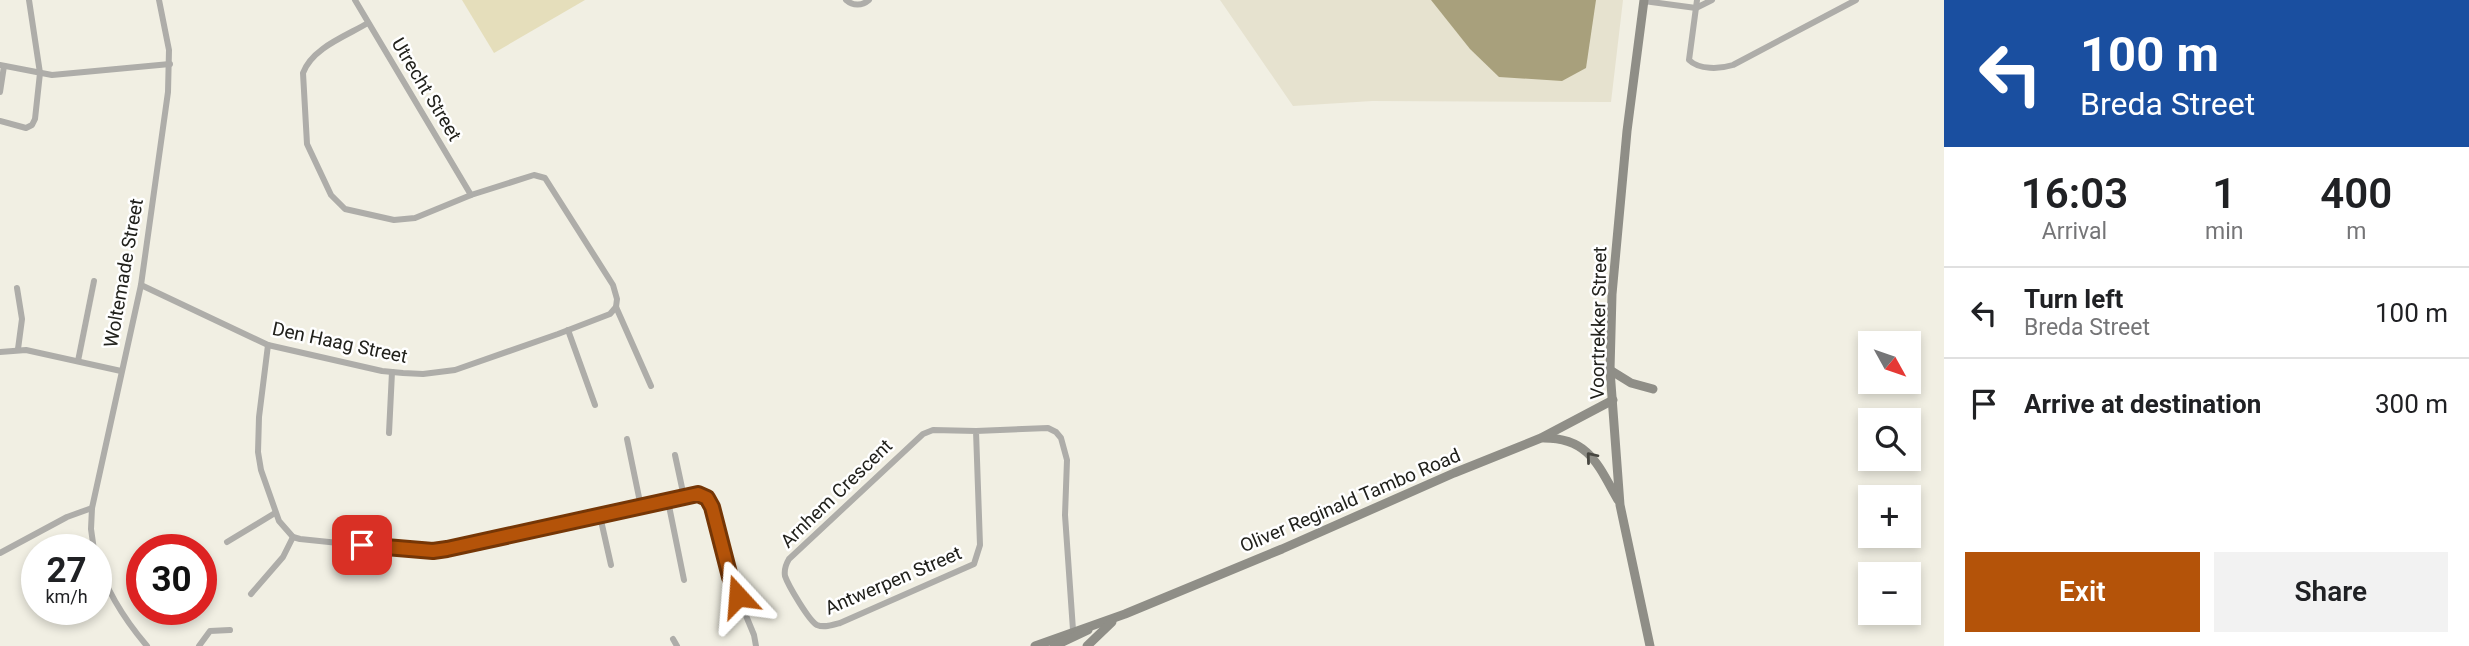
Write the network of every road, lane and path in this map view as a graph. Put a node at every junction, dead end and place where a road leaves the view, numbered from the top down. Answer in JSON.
{"nodes":[{"id":1,"x":29,"y":0,"type":"edge"},
{"id":2,"x":159,"y":0,"type":"edge"},
{"id":3,"x":355,"y":0,"type":"edge"},
{"id":4,"x":846,"y":0,"type":"edge"},
{"id":5,"x":869,"y":0,"type":"edge"},
{"id":6,"x":1712,"y":0,"type":"edge"},
{"id":7,"x":1856,"y":0,"type":"edge"},
{"id":8,"x":1644,"y":1,"type":"edge"},
{"id":9,"x":1696,"y":4,"type":"edge"},
{"id":10,"x":369,"y":23,"type":"junction"},
{"id":11,"x":170,"y":64,"type":"junction"},
{"id":12,"x":2,"y":65,"type":"edge"},
{"id":13,"x":40,"y":73,"type":"junction"},
{"id":14,"x":0,"y":92,"type":"edge"},
{"id":15,"x":0,"y":121,"type":"edge"},
{"id":16,"x":471,"y":195,"type":"junction"},
{"id":17,"x":94,"y":281,"type":"dead end"},
{"id":18,"x":141,"y":285,"type":"junction"},
{"id":19,"x":17,"y":288,"type":"dead end"},
{"id":20,"x":616,"y":307,"type":"junction"},
{"id":21,"x":568,"y":330,"type":"junction"},
{"id":22,"x":268,"y":345,"type":"junction"},
{"id":23,"x":18,"y":349,"type":"junction"},
{"id":24,"x":0,"y":352,"type":"edge"},
{"id":25,"x":78,"y":361,"type":"junction"},
{"id":26,"x":1610,"y":370,"type":"junction"},
{"id":27,"x":121,"y":371,"type":"junction"},
{"id":28,"x":392,"y":372,"type":"junction"},
{"id":29,"x":651,"y":386,"type":"dead end"},
{"id":30,"x":1653,"y":389,"type":"dead end"},
{"id":31,"x":1613,"y":400,"type":"junction"},
{"id":32,"x":596,"y":405,"type":"dead end"},
{"id":33,"x":976,"y":431,"type":"junction"},
{"id":34,"x":389,"y":433,"type":"dead end"},
{"id":35,"x":1541,"y":438,"type":"junction"},
{"id":36,"x":627,"y":439,"type":"dead end"},
{"id":37,"x":676,"y":456,"type":"dead end"},
{"id":38,"x":684,"y":497,"type":"junction"},
{"id":39,"x":668,"y":501,"type":"junction"},
{"id":40,"x":1620,"y":505,"type":"junction"},
{"id":41,"x":641,"y":507,"type":"junction"},
{"id":42,"x":92,"y":508,"type":"junction"},
{"id":43,"x":275,"y":513,"type":"junction"},
{"id":44,"x":600,"y":516,"type":"junction"},
{"id":45,"x":92,"y":534,"type":"edge"},
{"id":46,"x":293,"y":537,"type":"junction"},
{"id":47,"x":227,"y":542,"type":"dead end"},
{"id":48,"x":0,"y":553,"type":"edge"},
{"id":49,"x":611,"y":565,"type":"dead end"},
{"id":50,"x":684,"y":580,"type":"dead end"},
{"id":51,"x":251,"y":594,"type":"dead end"},
{"id":52,"x":112,"y":598,"type":"edge"},
{"id":53,"x":1125,"y":614,"type":"junction"},
{"id":54,"x":818,"y":626,"type":"joint"},
{"id":55,"x":230,"y":630,"type":"dead end"},
{"id":56,"x":1073,"y":638,"type":"edge"},
{"id":57,"x":147,"y":646,"type":"edge"},
{"id":58,"x":199,"y":646,"type":"edge"},
{"id":59,"x":756,"y":646,"type":"edge"},
{"id":60,"x":1035,"y":646,"type":"edge"},
{"id":61,"x":1054,"y":646,"type":"edge"},
{"id":62,"x":1087,"y":646,"type":"edge"},
{"id":63,"x":1650,"y":646,"type":"edge"}],
"edges":[{"from":1,"to":13,"type":"street"},
{"from":2,"to":11,"type":"street","name":"Woltemade Street"},
{"from":3,"to":10,"type":"street","name":"Utrecht Street"},
{"from":4,"to":5,"type":"street"},
{"from":6,"to":9,"type":"street"},
{"from":7,"to":9,"type":"street"},
{"from":8,"to":9,"type":"street"},
{"from":8,"to":26,"type":"main road","name":"Voortrekker Street"},
{"from":10,"to":16,"type":"street","name":"Utrecht Street"},
{"from":10,"to":16,"type":"street"},
{"from":11,"to":13,"type":"street"},
{"from":11,"to":18,"type":"street","name":"Woltemade Street"},
{"from":12,"to":13,"type":"street"},
{"from":12,"to":14,"type":"street"},
{"from":13,"to":15,"type":"street"},
{"from":16,"to":20,"type":"street"},
{"from":17,"to":25,"type":"street"},
{"from":18,"to":22,"type":"street","name":"Den Haag Street"},
{"from":18,"to":27,"type":"street","name":"Woltemade Street"},
{"from":19,"to":23,"type":"street"},
{"from":20,"to":21,"type":"street","name":"Den Haag Street"},
{"from":20,"to":29,"type":"street"},
{"from":21,"to":28,"type":"street","name":"Den Haag Street"},
{"from":21,"to":32,"type":"street"},
{"from":22,"to":28,"type":"street","name":"Den Haag Street"},
{"from":22,"to":43,"type":"street"},
{"from":23,"to":24,"type":"street"},
{"from":23,"to":25,"type":"street"},
{"from":25,"to":27,"type":"street"},
{"from":26,"to":30,"type":"main road"},
{"from":26,"to":31,"type":"main road","name":"Voortrekker Street"},
{"from":27,"to":42,"type":"street","name":"Woltemade Street"},
{"from":28,"to":34,"type":"street"},
{"from":31,"to":35,"type":"main road","name":"Oliver Reginald Tambo Road"},
{"from":31,"to":40,"type":"main road","name":"Voortrekker Street"},
{"from":33,"to":54,"type":"street","name":"Antwerpen Street"},
{"from":33,"to":54,"type":"street","name":"Arnhem Crescent"},
{"from":33,"to":56,"type":"street","name":"Arnhem Crescent"},
{"from":40,"to":35,"type":"main road","one_way":true},
{"from":35,"to":53,"type":"main road","name":"Oliver Reginald Tambo Road"},
{"from":36,"to":41,"type":"street"},
{"from":37,"to":38,"type":"street"},
{"from":38,"to":39,"type":"street"},
{"from":38,"to":59,"type":"street"},
{"from":39,"to":41,"type":"street"},
{"from":39,"to":50,"type":"street"},
{"from":40,"to":63,"type":"main road","name":"Voortrekker Street"},
{"from":41,"to":44,"type":"street"},
{"from":42,"to":45,"type":"street","name":"Woltemade Street"},
{"from":42,"to":48,"type":"street"},
{"from":43,"to":46,"type":"street"},
{"from":43,"to":47,"type":"street"},
{"from":44,"to":46,"type":"street"},
{"from":44,"to":49,"type":"street"},
{"from":46,"to":51,"type":"street"},
{"from":52,"to":57,"type":"street"},
{"from":53,"to":56,"type":"main road","name":"Oliver Reginald Tambo Road"},
{"from":53,"to":62,"type":"main road"},
{"from":55,"to":58,"type":"street"},
{"from":56,"to":60,"type":"main road","name":"Oliver Reginald Tambo Road"},
{"from":56,"to":61,"type":"main road","name":"Oliver Reginald Tambo Road"}]}
